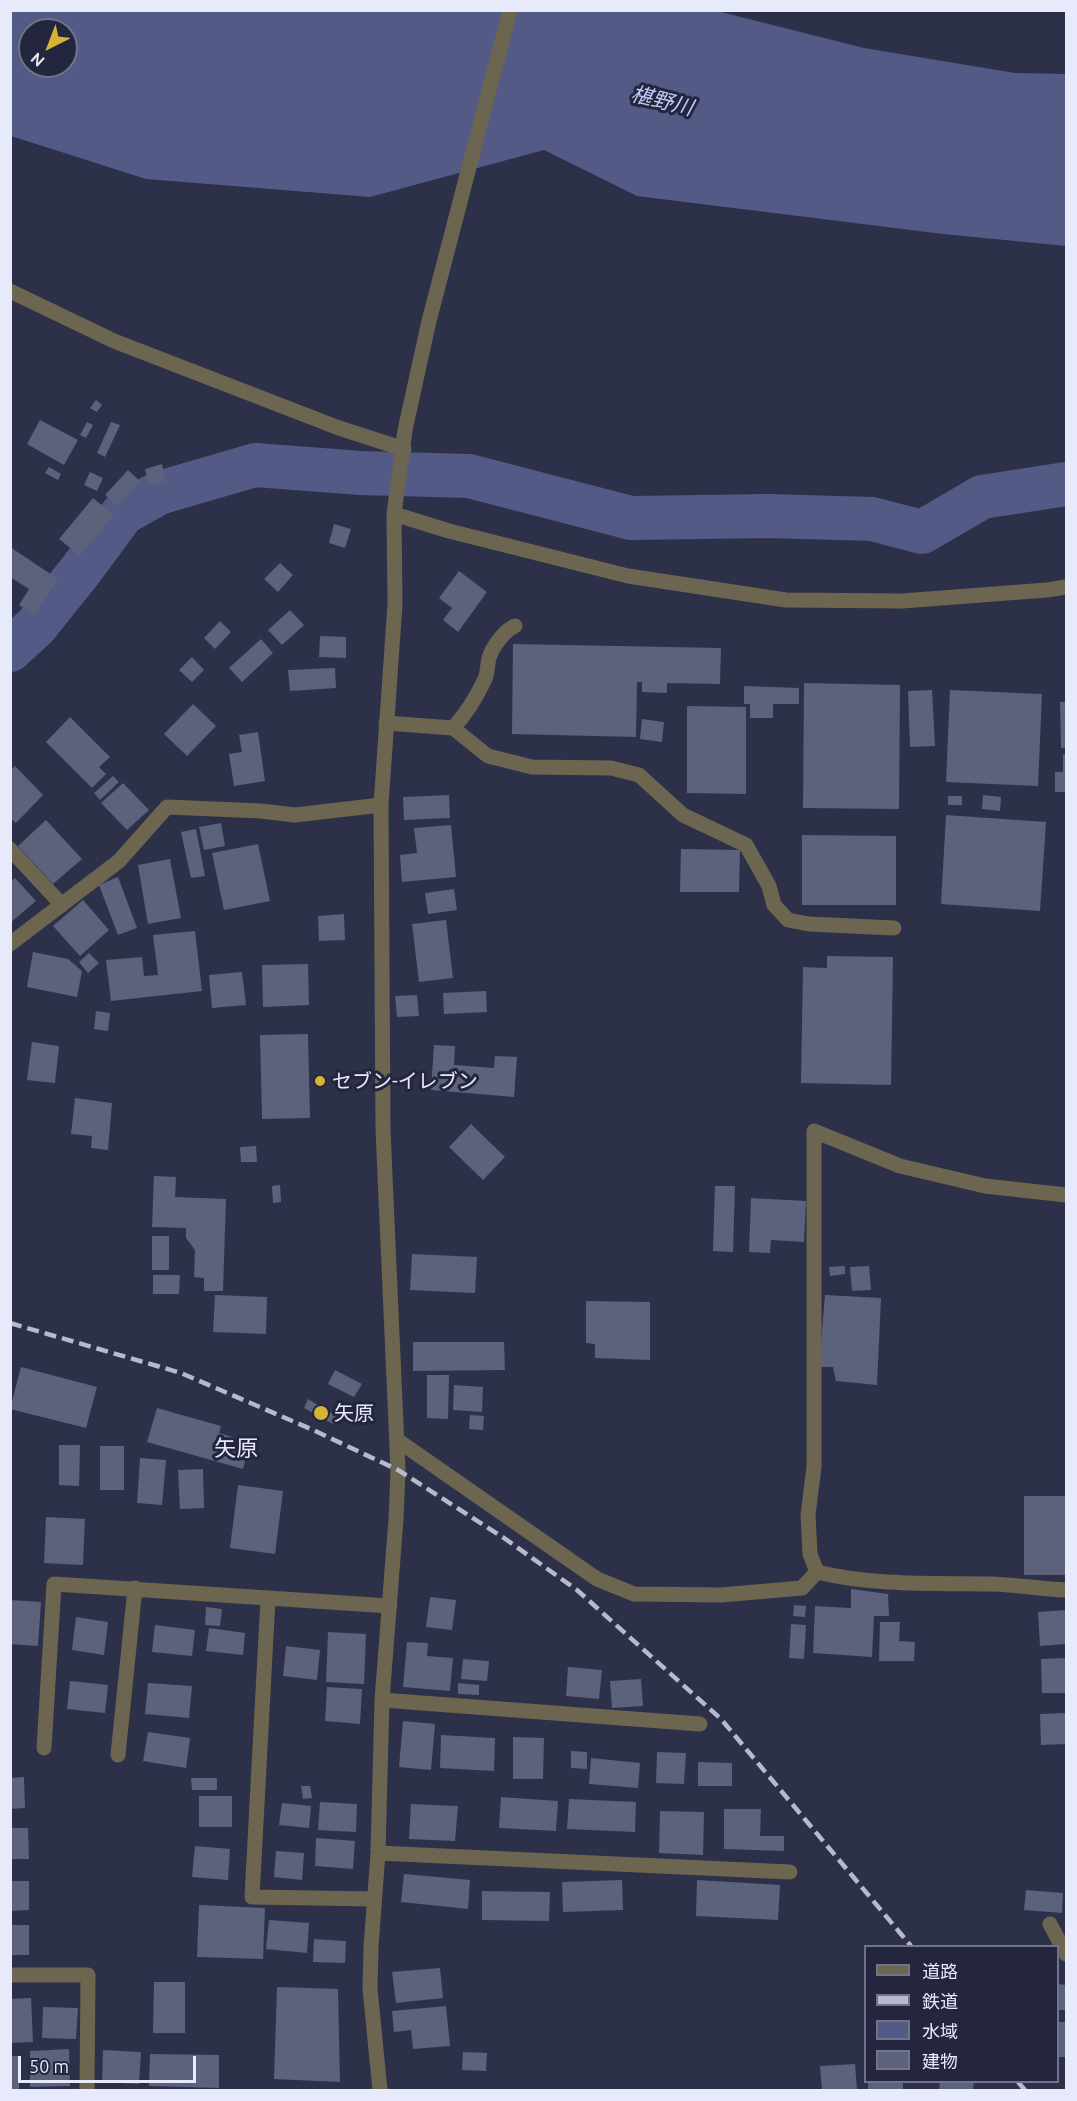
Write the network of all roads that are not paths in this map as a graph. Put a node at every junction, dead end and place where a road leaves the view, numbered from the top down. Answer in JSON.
{"nodes":[{"id":1,"x":510,"y":10,"type":"edge"},
{"id":2,"x":10,"y":291,"type":"edge"},
{"id":3,"x":404,"y":449,"type":"junction"},
{"id":4,"x":394,"y":514,"type":"junction"},
{"id":5,"x":1066,"y":587,"type":"edge"},
{"id":6,"x":515,"y":626,"type":"dead end"},
{"id":7,"x":386,"y":723,"type":"junction"},
{"id":8,"x":453,"y":728,"type":"junction"},
{"id":9,"x":381,"y":805,"type":"junction"},
{"id":10,"x":10,"y":849,"type":"edge"},
{"id":11,"x":62,"y":904,"type":"junction"},
{"id":12,"x":894,"y":928,"type":"dead end"},
{"id":13,"x":10,"y":944,"type":"edge"},
{"id":14,"x":1066,"y":1195,"type":"edge"},
{"id":15,"x":397,"y":1440,"type":"junction"},
{"id":16,"x":818,"y":1572,"type":"junction"},
{"id":17,"x":135,"y":1588,"type":"junction"},
{"id":18,"x":1066,"y":1590,"type":"edge"},
{"id":19,"x":268,"y":1599,"type":"junction"},
{"id":20,"x":390,"y":1606,"type":"junction"},
{"id":21,"x":382,"y":1700,"type":"junction"},
{"id":22,"x":700,"y":1724,"type":"dead end"},
{"id":23,"x":44,"y":1748,"type":"dead end"},
{"id":24,"x":118,"y":1755,"type":"dead end"},
{"id":25,"x":378,"y":1853,"type":"junction"},
{"id":26,"x":790,"y":1872,"type":"dead end"},
{"id":27,"x":374,"y":1899,"type":"junction"},
{"id":28,"x":1050,"y":1924,"type":"dead end"},
{"id":29,"x":1066,"y":1954,"type":"edge"},
{"id":30,"x":10,"y":1975,"type":"edge"},
{"id":31,"x":87,"y":2091,"type":"edge"},
{"id":32,"x":380,"y":2091,"type":"edge"}],
"edges":[{"from":1,"to":3,"type":"street"},
{"from":2,"to":3,"type":"street"},
{"from":3,"to":4,"type":"street"},
{"from":4,"to":5,"type":"street"},
{"from":4,"to":7,"type":"street"},
{"from":6,"to":8,"type":"street"},
{"from":7,"to":8,"type":"street"},
{"from":7,"to":9,"type":"street"},
{"from":8,"to":12,"type":"street"},
{"from":9,"to":11,"type":"street"},
{"from":9,"to":15,"type":"street"},
{"from":10,"to":11,"type":"street"},
{"from":11,"to":13,"type":"street"},
{"from":14,"to":16,"type":"street"},
{"from":15,"to":16,"type":"street"},
{"from":15,"to":20,"type":"street"},
{"from":16,"to":18,"type":"street"},
{"from":17,"to":19,"type":"street"},
{"from":17,"to":23,"type":"street"},
{"from":17,"to":24,"type":"street"},
{"from":19,"to":20,"type":"street"},
{"from":19,"to":27,"type":"street"},
{"from":20,"to":21,"type":"street"},
{"from":21,"to":22,"type":"street"},
{"from":21,"to":25,"type":"street"},
{"from":25,"to":26,"type":"street"},
{"from":25,"to":27,"type":"street"},
{"from":27,"to":32,"type":"street"},
{"from":28,"to":29,"type":"street"},
{"from":30,"to":31,"type":"street"}]}
